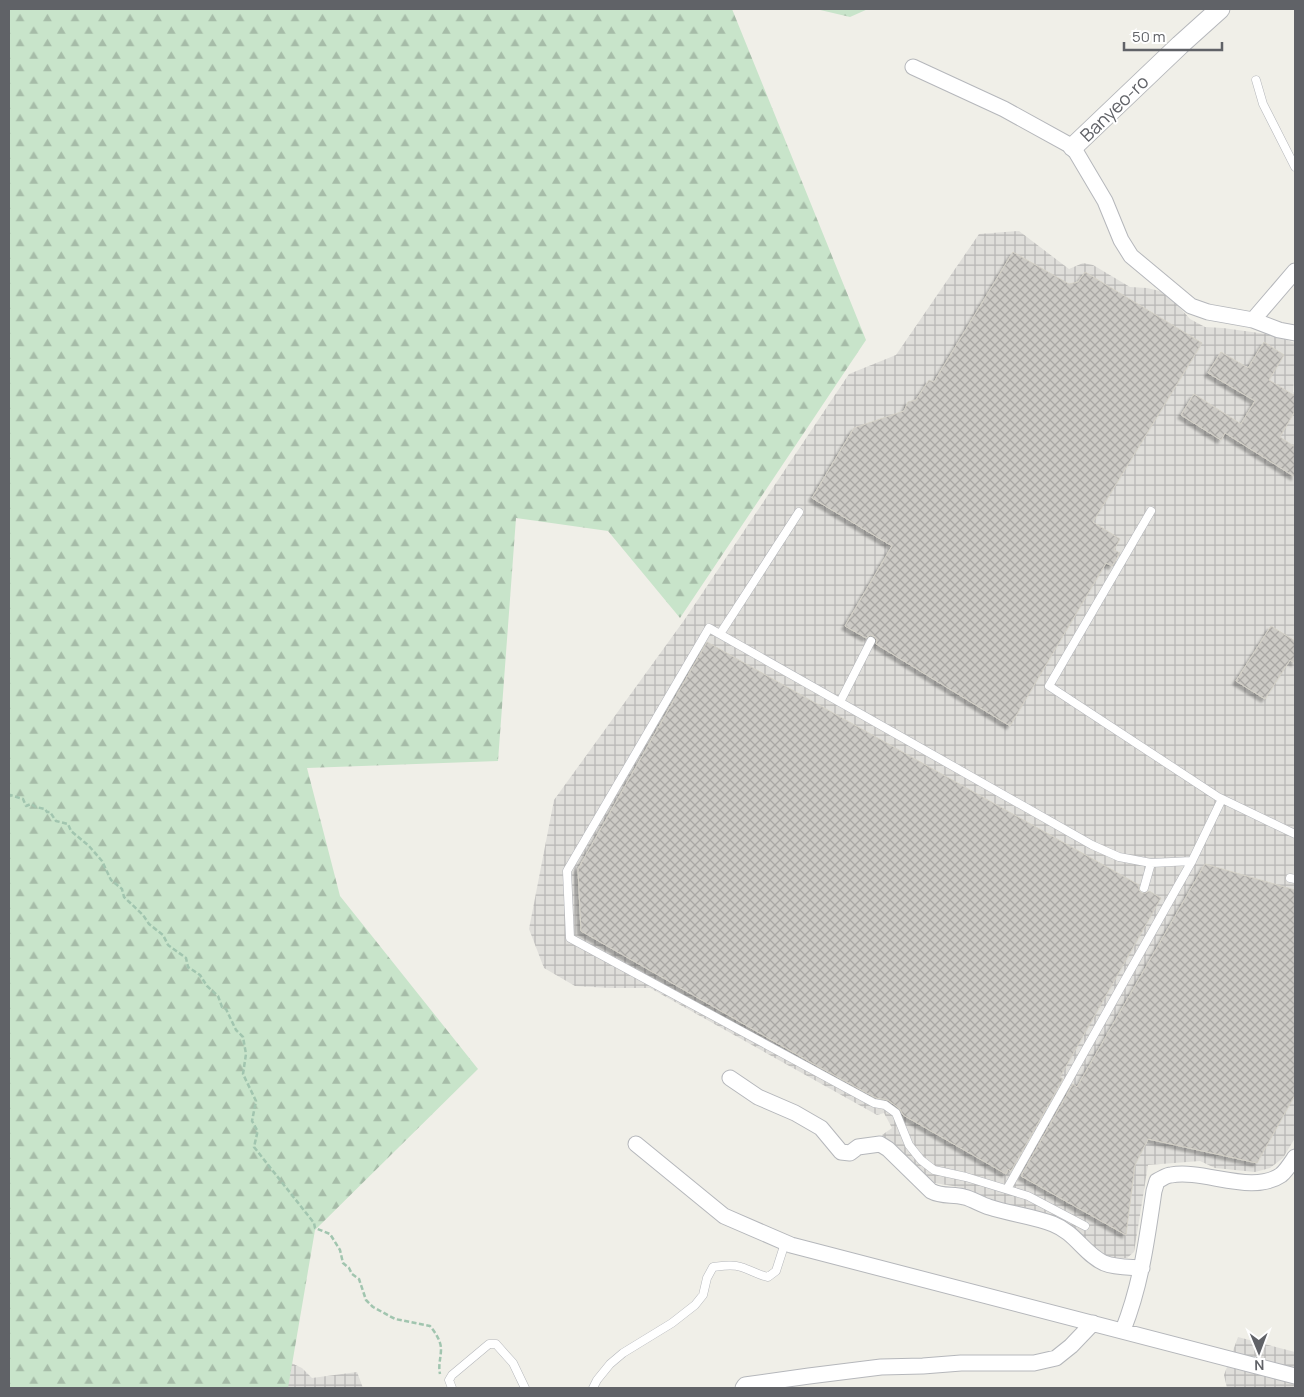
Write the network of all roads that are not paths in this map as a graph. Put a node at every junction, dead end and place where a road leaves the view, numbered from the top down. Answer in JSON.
{"nodes":[{"id":1,"x":1220,"y":9,"type":"edge"},
{"id":2,"x":913,"y":67,"type":"dead end"},
{"id":3,"x":1256,"y":80,"type":"dead end"},
{"id":4,"x":1073,"y":147,"type":"junction"},
{"id":5,"x":1295,"y":165,"type":"edge"},
{"id":6,"x":1295,"y":271,"type":"edge"},
{"id":7,"x":1253,"y":320,"type":"junction"},
{"id":8,"x":1295,"y":333,"type":"edge"},
{"id":9,"x":1151,"y":511,"type":"dead end"},
{"id":10,"x":799,"y":512,"type":"dead end"},
{"id":11,"x":720,"y":634,"type":"junction"},
{"id":12,"x":871,"y":641,"type":"dead end"},
{"id":13,"x":840,"y":702,"type":"junction"},
{"id":14,"x":1222,"y":799,"type":"junction"},
{"id":15,"x":1295,"y":834,"type":"edge"},
{"id":16,"x":1192,"y":861,"type":"junction"},
{"id":17,"x":1151,"y":862,"type":"junction"},
{"id":18,"x":1144,"y":888,"type":"dead end"},
{"id":19,"x":730,"y":1078,"type":"dead end"},
{"id":20,"x":636,"y":1144,"type":"dead end"},
{"id":21,"x":1295,"y":1157,"type":"edge"},
{"id":22,"x":1006,"y":1189,"type":"junction"},
{"id":23,"x":1085,"y":1226,"type":"dead end"},
{"id":24,"x":785,"y":1243,"type":"junction"},
{"id":25,"x":1142,"y":1268,"type":"junction"},
{"id":26,"x":1093,"y":1323,"type":"junction"},
{"id":27,"x":1123,"y":1330,"type":"junction"},
{"id":28,"x":1295,"y":1376,"type":"edge"},
{"id":29,"x":452,"y":1388,"type":"edge"},
{"id":30,"x":525,"y":1388,"type":"edge"},
{"id":31,"x":592,"y":1388,"type":"edge"},
{"id":32,"x":743,"y":1388,"type":"edge"}],
"edges":[{"from":1,"to":4,"type":"street","name":"Banyeo-ro"},
{"from":2,"to":4,"type":"street","name":"Banyeo-ro"},
{"from":3,"to":5,"type":"lane"},
{"from":4,"to":7,"type":"street"},
{"from":6,"to":7,"type":"street"},
{"from":7,"to":8,"type":"street"},
{"from":9,"to":14,"type":"lane"},
{"from":10,"to":11,"type":"lane"},
{"from":11,"to":13,"type":"lane"},
{"from":11,"to":22,"type":"lane"},
{"from":12,"to":13,"type":"lane"},
{"from":13,"to":17,"type":"lane"},
{"from":14,"to":15,"type":"lane"},
{"from":14,"to":16,"type":"lane"},
{"from":16,"to":17,"type":"lane"},
{"from":16,"to":22,"type":"lane"},
{"from":17,"to":18,"type":"lane"},
{"from":19,"to":25,"type":"street"},
{"from":20,"to":24,"type":"street"},
{"from":21,"to":25,"type":"street"},
{"from":22,"to":23,"type":"lane"},
{"from":24,"to":26,"type":"street"},
{"from":24,"to":31,"type":"lane"},
{"from":25,"to":27,"type":"street"},
{"from":26,"to":27,"type":"street"},
{"from":26,"to":32,"type":"street"},
{"from":27,"to":28,"type":"street"},
{"from":29,"to":30,"type":"lane"}]}
